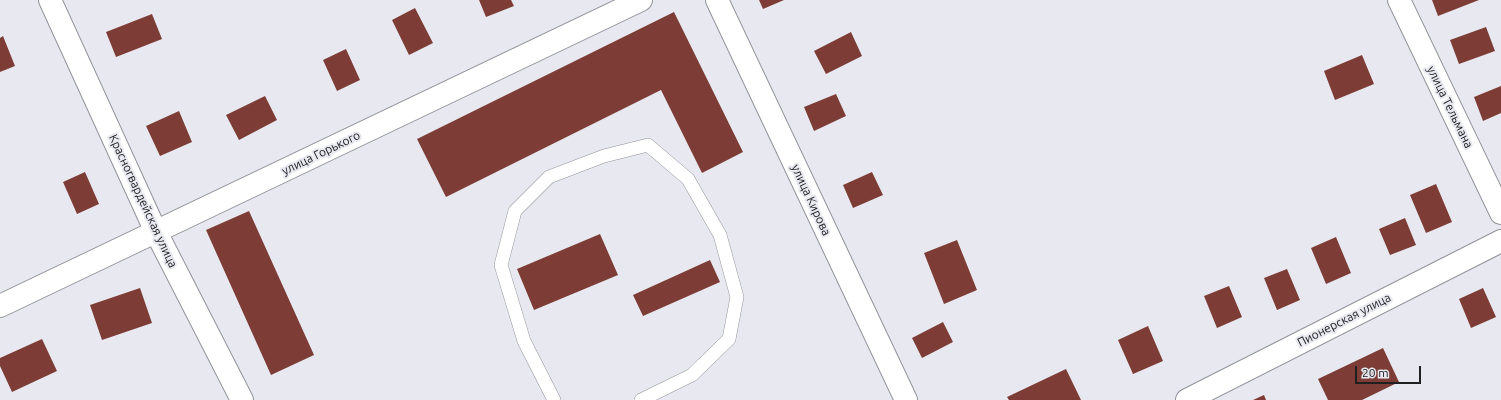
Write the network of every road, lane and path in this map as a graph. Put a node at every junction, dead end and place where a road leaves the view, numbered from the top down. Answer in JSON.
{"nodes":[{"id":1,"x":50,"y":0,"type":"edge"},
{"id":2,"x":641,"y":0,"type":"edge"},
{"id":3,"x":717,"y":0,"type":"edge"},
{"id":4,"x":1399,"y":0,"type":"edge"},
{"id":5,"x":1501,"y":213,"type":"edge"},
{"id":6,"x":156,"y":232,"type":"junction"},
{"id":7,"x":1501,"y":241,"type":"edge"},
{"id":8,"x":0,"y":306,"type":"edge"},
{"id":9,"x":242,"y":400,"type":"edge"},
{"id":10,"x":554,"y":400,"type":"edge"},
{"id":11,"x":641,"y":400,"type":"edge"},
{"id":12,"x":906,"y":400,"type":"edge"},
{"id":13,"x":1186,"y":400,"type":"edge"}],
"edges":[{"from":1,"to":6,"type":"street","name":"Красногвардейская улица"},
{"from":2,"to":6,"type":"street","name":"улица Горького"},
{"from":3,"to":12,"type":"street","name":"улица Кирова"},
{"from":4,"to":5,"type":"street","name":"улица Тельмана"},
{"from":6,"to":8,"type":"street","name":"улица Горького"},
{"from":6,"to":9,"type":"street","name":"Красногвардейская улица"},
{"from":7,"to":13,"type":"street","name":"Пионерская улица"},
{"from":10,"to":11,"type":"lane"}]}
